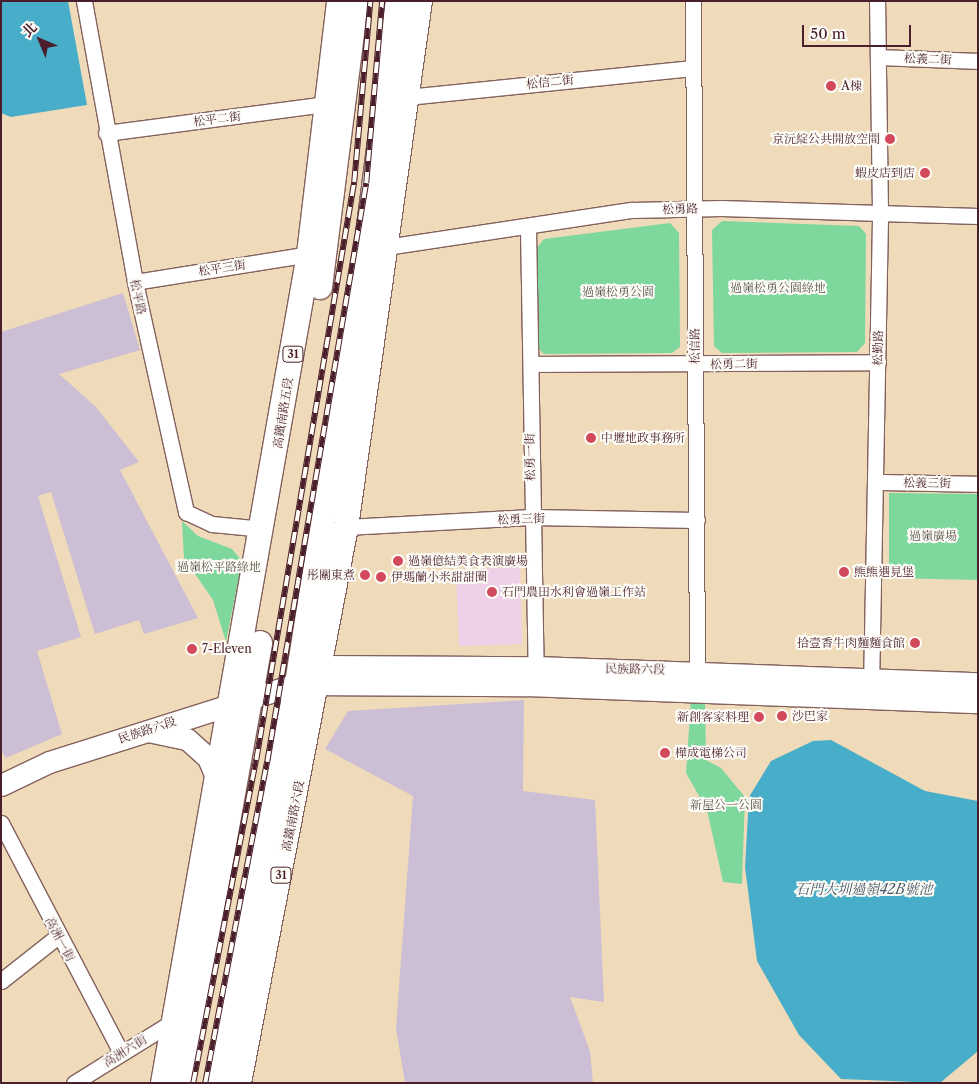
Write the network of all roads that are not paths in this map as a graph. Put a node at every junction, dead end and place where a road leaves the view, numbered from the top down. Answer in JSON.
{"nodes":[{"id":1,"x":84,"y":1,"type":"edge"},
{"id":2,"x":338,"y":1,"type":"edge"},
{"id":3,"x":356,"y":1,"type":"edge"},
{"id":4,"x":398,"y":1,"type":"edge"},
{"id":5,"x":420,"y":1,"type":"edge"},
{"id":6,"x":693,"y":1,"type":"edge"},
{"id":7,"x":878,"y":1,"type":"edge"},
{"id":8,"x":879,"y":57,"type":"junction"},
{"id":9,"x":978,"y":61,"type":"edge"},
{"id":10,"x":693,"y":68,"type":"junction"},
{"id":11,"x":407,"y":97,"type":"junction"},
{"id":12,"x":328,"y":104,"type":"junction"},
{"id":13,"x":106,"y":133,"type":"junction"},
{"id":14,"x":695,"y":208,"type":"junction"},
{"id":15,"x":880,"y":211,"type":"junction"},
{"id":16,"x":978,"y":216,"type":"edge"},
{"id":17,"x":528,"y":228,"type":"junction"},
{"id":18,"x":386,"y":248,"type":"junction"},
{"id":19,"x":309,"y":254,"type":"junction"},
{"id":20,"x":135,"y":282,"type":"junction"},
{"id":21,"x":878,"y":362,"type":"junction"},
{"id":22,"x":531,"y":364,"type":"junction"},
{"id":23,"x":695,"y":364,"type":"junction"},
{"id":24,"x":876,"y":482,"type":"junction"},
{"id":25,"x":978,"y":484,"type":"edge"},
{"id":26,"x":531,"y":518,"type":"junction"},
{"id":27,"x":696,"y":520,"type":"junction"},
{"id":28,"x":346,"y":527,"type":"junction"},
{"id":29,"x":264,"y":529,"type":"junction"},
{"id":30,"x":536,"y":676,"type":"junction"},
{"id":31,"x":312,"y":678,"type":"junction"},
{"id":32,"x":697,"y":680,"type":"junction"},
{"id":33,"x":978,"y":684,"type":"edge"},
{"id":34,"x":871,"y":687,"type":"junction"},
{"id":35,"x":241,"y":699,"type":"junction"},
{"id":36,"x":978,"y":702,"type":"edge"},
{"id":37,"x":142,"y":731,"type":"junction"},
{"id":38,"x":217,"y":779,"type":"junction"},
{"id":39,"x":1,"y":785,"type":"edge"},
{"id":40,"x":1,"y":823,"type":"edge"},
{"id":41,"x":58,"y":936,"type":"junction"},
{"id":42,"x":1,"y":981,"type":"edge"},
{"id":43,"x":176,"y":1019,"type":"junction"},
{"id":44,"x":121,"y":1053,"type":"junction"},
{"id":45,"x":74,"y":1083,"type":"edge"},
{"id":46,"x":163,"y":1083,"type":"edge"},
{"id":47,"x":181,"y":1083,"type":"edge"},
{"id":48,"x":217,"y":1083,"type":"edge"},
{"id":49,"x":239,"y":1083,"type":"edge"}],
"edges":[{"from":1,"to":13,"type":"street","name":"松平路"},
{"from":2,"to":12,"type":"main road","name":"高鐵南路五段","number":"31"},
{"from":3,"to":35,"type":"main road","name":"高鐵南路五段","number":"31"},
{"from":4,"to":31,"type":"main road","number":"31"},
{"from":5,"to":11,"type":"main road","number":"31"},
{"from":6,"to":10,"type":"street","name":"松信路"},
{"from":7,"to":8,"type":"street","name":"松勤路"},
{"from":8,"to":9,"type":"street","name":"松義二街"},
{"from":8,"to":15,"type":"street","name":"松勤路"},
{"from":10,"to":11,"type":"street","name":"松信二街"},
{"from":10,"to":14,"type":"street","name":"松信路"},
{"from":11,"to":18,"type":"main road","number":"31"},
{"from":12,"to":13,"type":"street","name":"松平二街"},
{"from":12,"to":19,"type":"main road","name":"高鐵南路五段","number":"31"},
{"from":13,"to":20,"type":"street","name":"松平路"},
{"from":14,"to":15,"type":"street","name":"松勇路"},
{"from":14,"to":17,"type":"street","name":"松勇路"},
{"from":14,"to":23,"type":"street","name":"松信路"},
{"from":15,"to":16,"type":"street","name":"松勇路"},
{"from":15,"to":21,"type":"street","name":"松勤路"},
{"from":17,"to":18,"type":"street","name":"松勇路"},
{"from":17,"to":22,"type":"street","name":"松勇一街"},
{"from":18,"to":28,"type":"main road","number":"31"},
{"from":19,"to":20,"type":"street","name":"松平三街"},
{"from":19,"to":29,"type":"main road","name":"高鐵南路五段","number":"31"},
{"from":20,"to":29,"type":"street","name":"松平路"},
{"from":21,"to":23,"type":"street","name":"松勇二街"},
{"from":21,"to":24,"type":"street","name":"松勤路"},
{"from":22,"to":23,"type":"street","name":"松勇二街"},
{"from":22,"to":26,"type":"street","name":"松勇一街"},
{"from":23,"to":27,"type":"street","name":"松信路"},
{"from":24,"to":25,"type":"street","name":"松義三街"},
{"from":24,"to":34,"type":"street","name":"松勤路"},
{"from":26,"to":27,"type":"street","name":"松勇三街"},
{"from":26,"to":28,"type":"street","name":"松勇三街"},
{"from":26,"to":30,"type":"street","name":"松勇一街"},
{"from":27,"to":32,"type":"street","name":"松信路"},
{"from":28,"to":31,"type":"main road","number":"31"},
{"from":29,"to":35,"type":"main road","name":"高鐵南路五段","number":"31"},
{"from":30,"to":31,"type":"main road","name":"民族路六段"},
{"from":30,"to":32,"type":"main road","name":"民族路六段"},
{"from":31,"to":35,"type":"main road","name":"民族路六段"},
{"from":31,"to":48,"type":"main road","name":"高鐵南路六段","number":"31"},
{"from":31,"to":49,"type":"main road","name":"高鐵南路六段","number":"31"},
{"from":32,"to":34,"type":"main road","name":"民族路六段"},
{"from":33,"to":34,"type":"main road","name":"民族路六段"},
{"from":34,"to":36,"type":"main road","name":"民族路六段"},
{"from":35,"to":37,"type":"main road","name":"民族路六段"},
{"from":35,"to":38,"type":"main road","number":"31"},
{"from":35,"to":47,"type":"main road","number":"31"},
{"from":37,"to":38,"type":"main road"},
{"from":37,"to":39,"type":"main road","name":"民族路六段"},
{"from":38,"to":43,"type":"main road","number":"31"},
{"from":40,"to":41,"type":"street","name":"高洲一街"},
{"from":41,"to":42,"type":"street"},
{"from":41,"to":44,"type":"street","name":"高洲一街"},
{"from":43,"to":44,"type":"street","name":"高洲六街"},
{"from":43,"to":46,"type":"main road","number":"31"},
{"from":44,"to":45,"type":"street","name":"高洲六街"}]}
